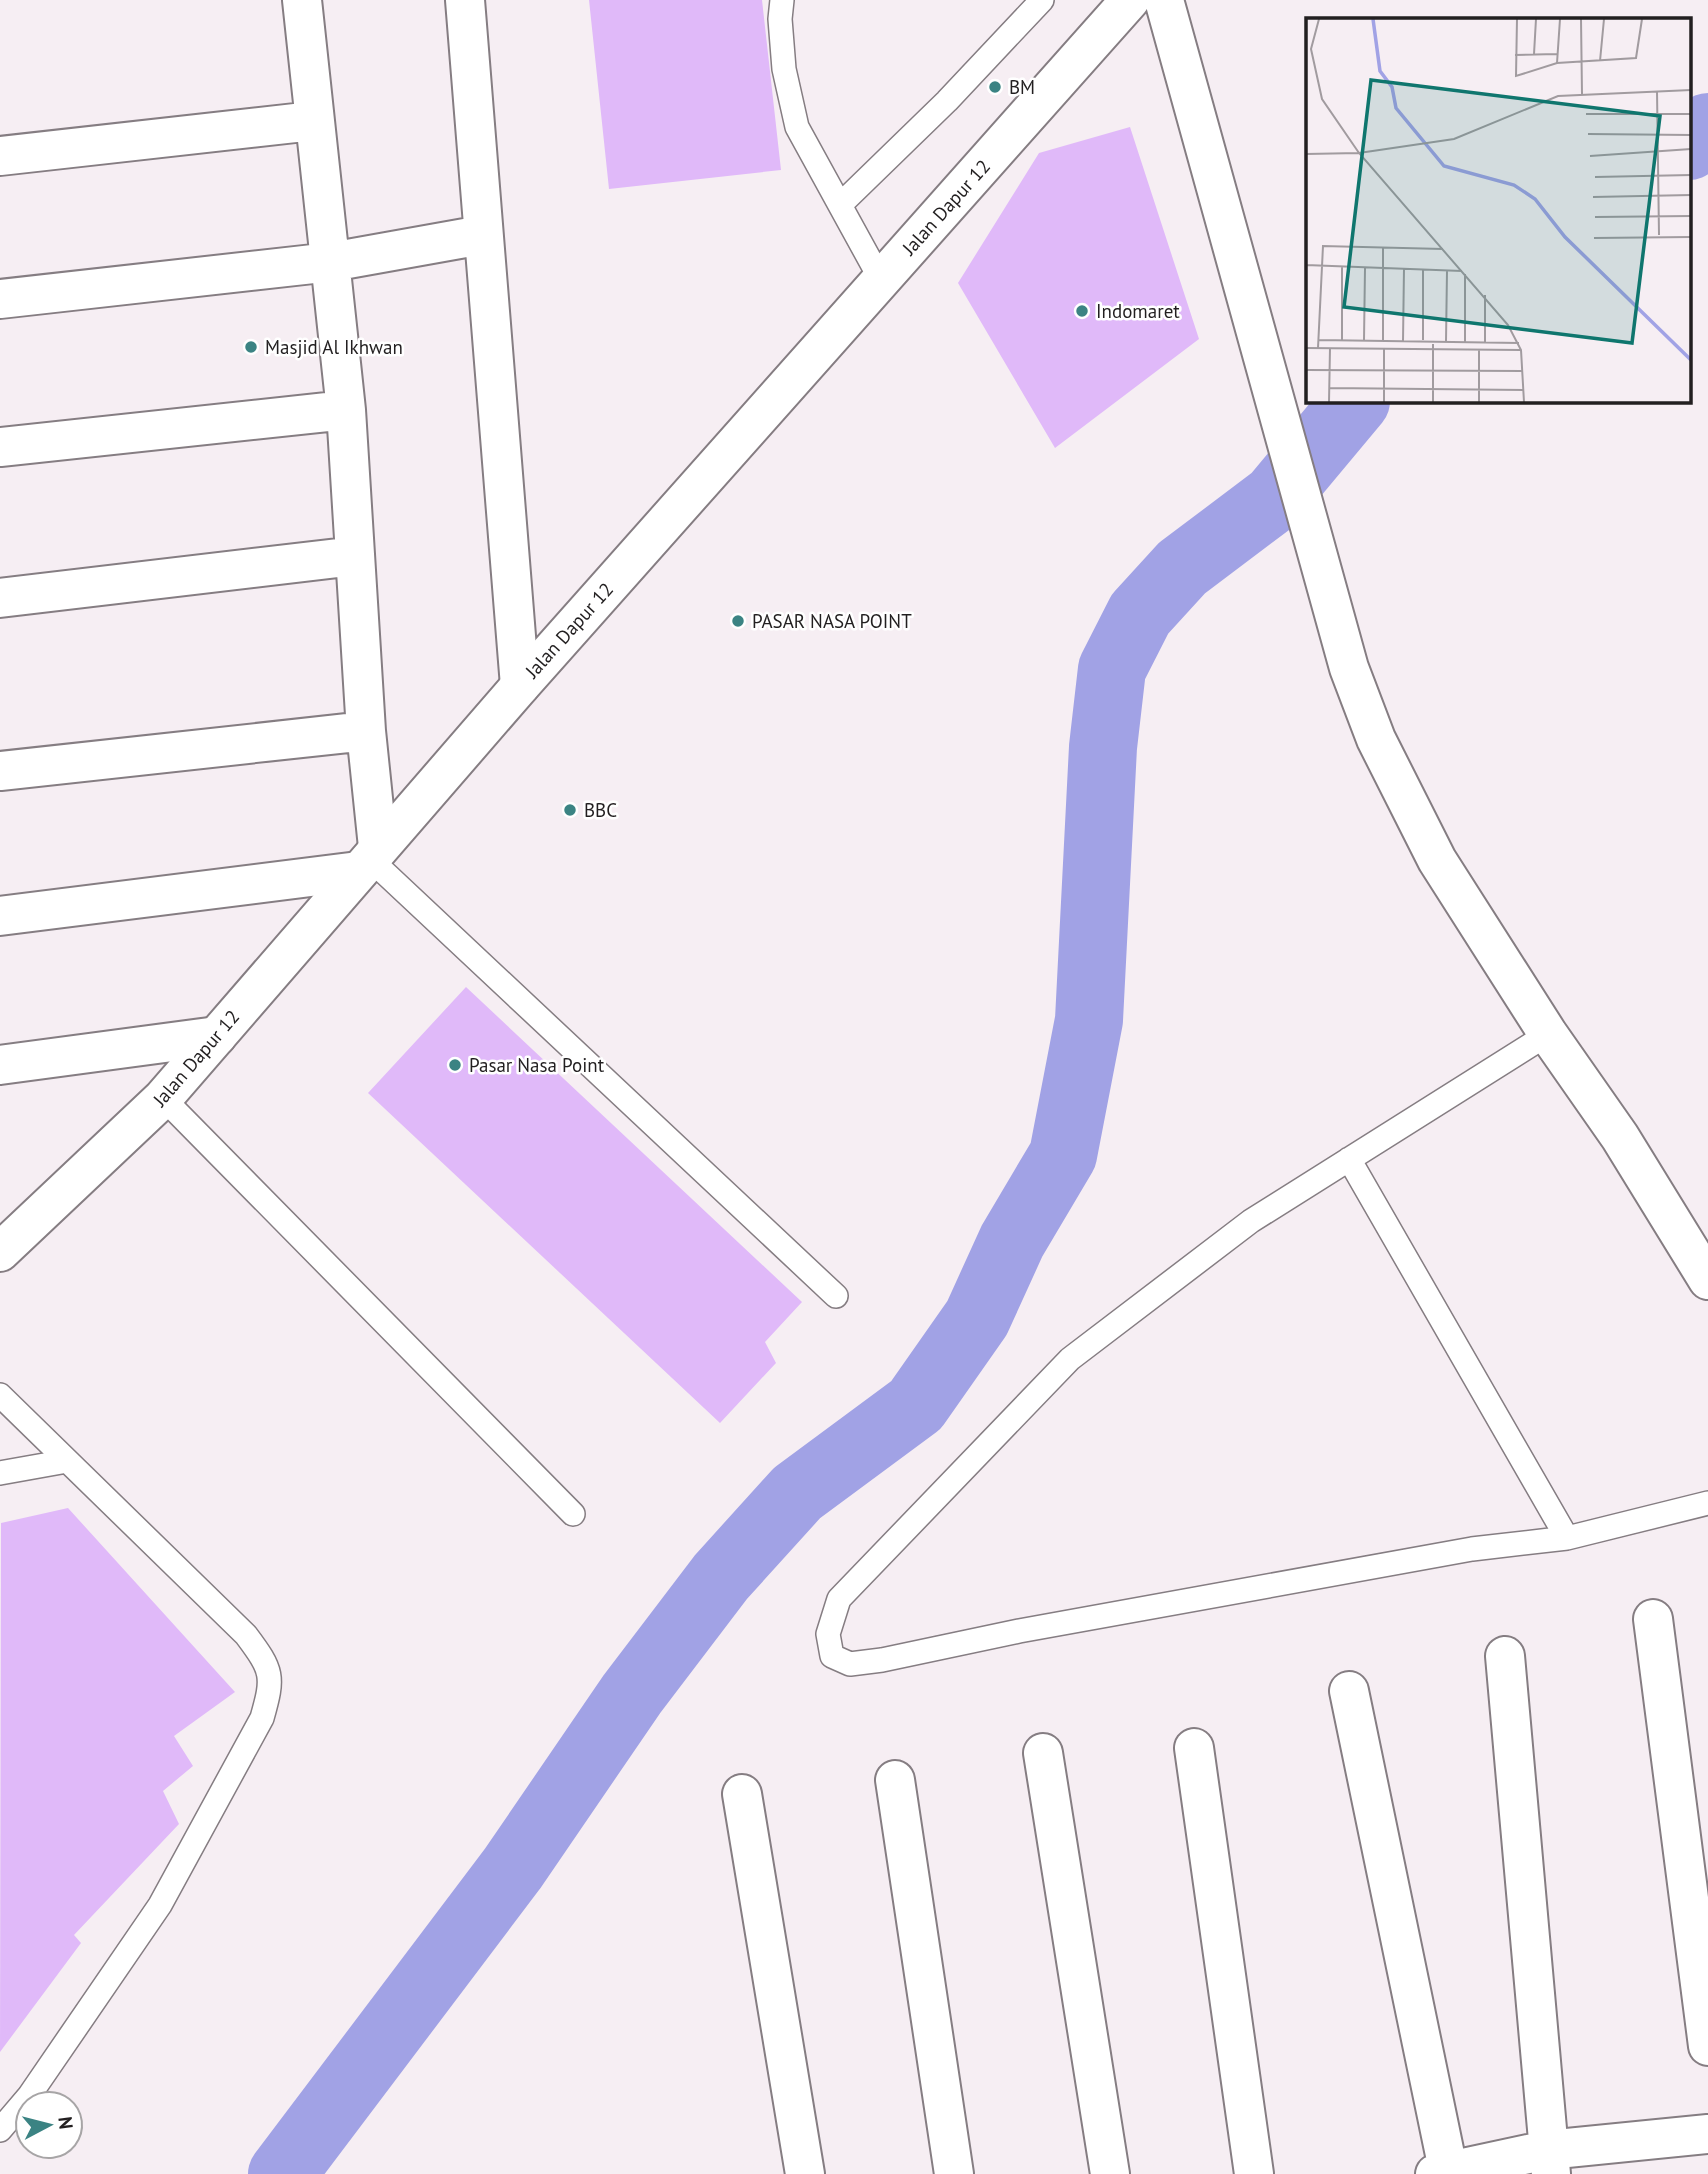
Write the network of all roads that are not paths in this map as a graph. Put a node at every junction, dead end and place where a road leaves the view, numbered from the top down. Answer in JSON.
{"nodes":[{"id":1,"x":302,"y":0,"type":"edge"},
{"id":2,"x":465,"y":0,"type":"edge"},
{"id":3,"x":782,"y":0,"type":"edge"},
{"id":4,"x":1042,"y":0,"type":"edge"},
{"id":5,"x":1130,"y":0,"type":"edge"},
{"id":6,"x":1164,"y":0,"type":"edge"},
{"id":7,"x":313,"y":121,"type":"junction"},
{"id":8,"x":0,"y":156,"type":"edge"},
{"id":9,"x":841,"y":204,"type":"junction"},
{"id":10,"x":482,"y":235,"type":"junction"},
{"id":11,"x":331,"y":262,"type":"junction"},
{"id":12,"x":881,"y":280,"type":"junction"},
{"id":13,"x":0,"y":299,"type":"edge"},
{"id":14,"x":346,"y":410,"type":"junction"},
{"id":15,"x":0,"y":447,"type":"edge"},
{"id":16,"x":355,"y":556,"type":"junction"},
{"id":17,"x":0,"y":598,"type":"edge"},
{"id":18,"x":520,"y":685,"type":"junction"},
{"id":19,"x":366,"y":732,"type":"junction"},
{"id":20,"x":0,"y":771,"type":"edge"},
{"id":21,"x":368,"y":859,"type":"junction"},
{"id":22,"x":0,"y":916,"type":"edge"},
{"id":23,"x":1548,"y":1034,"type":"junction"},
{"id":24,"x":216,"y":1036,"type":"junction"},
{"id":25,"x":0,"y":1065,"type":"edge"},
{"id":26,"x":163,"y":1098,"type":"junction"},
{"id":27,"x":1349,"y":1158,"type":"junction"},
{"id":28,"x":0,"y":1252,"type":"edge"},
{"id":29,"x":1708,"y":1280,"type":"edge"},
{"id":30,"x":836,"y":1296,"type":"dead end"},
{"id":31,"x":0,"y":1395,"type":"edge"},
{"id":32,"x":67,"y":1461,"type":"junction"},
{"id":33,"x":0,"y":1473,"type":"edge"},
{"id":34,"x":1708,"y":1503,"type":"edge"},
{"id":35,"x":573,"y":1514,"type":"dead end"},
{"id":36,"x":1567,"y":1538,"type":"junction"},
{"id":37,"x":1654,"y":1619,"type":"dead end"},
{"id":38,"x":1506,"y":1656,"type":"dead end"},
{"id":39,"x":1349,"y":1691,"type":"dead end"},
{"id":40,"x":1194,"y":1748,"type":"dead end"},
{"id":41,"x":1043,"y":1753,"type":"dead end"},
{"id":42,"x":895,"y":1780,"type":"dead end"},
{"id":43,"x":742,"y":1794,"type":"dead end"},
{"id":44,"x":1708,"y":2046,"type":"edge"},
{"id":45,"x":0,"y":2130,"type":"edge"},
{"id":46,"x":1708,"y":2134,"type":"edge"},
{"id":47,"x":1549,"y":2162,"type":"edge"},
{"id":48,"x":1444,"y":2173,"type":"edge"},
{"id":49,"x":805,"y":2174,"type":"edge"},
{"id":50,"x":954,"y":2174,"type":"edge"},
{"id":51,"x":1110,"y":2174,"type":"edge"},
{"id":52,"x":1254,"y":2174,"type":"edge"}],
"edges":[{"from":1,"to":7,"type":"street"},
{"from":2,"to":10,"type":"street"},
{"from":3,"to":9,"type":"lane"},
{"from":4,"to":9,"type":"lane"},
{"from":5,"to":12,"type":"street","name":"Jalan Dapur 12"},
{"from":6,"to":23,"type":"street"},
{"from":7,"to":8,"type":"street"},
{"from":7,"to":11,"type":"street"},
{"from":9,"to":12,"type":"lane"},
{"from":10,"to":11,"type":"street"},
{"from":10,"to":18,"type":"street"},
{"from":11,"to":13,"type":"street"},
{"from":11,"to":14,"type":"street"},
{"from":12,"to":18,"type":"street","name":"Jalan Dapur 12"},
{"from":14,"to":15,"type":"street"},
{"from":14,"to":16,"type":"street"},
{"from":16,"to":17,"type":"street"},
{"from":16,"to":19,"type":"street"},
{"from":18,"to":21,"type":"street","name":"Jalan Dapur 12"},
{"from":19,"to":20,"type":"street"},
{"from":19,"to":21,"type":"street"},
{"from":21,"to":22,"type":"street"},
{"from":21,"to":24,"type":"street","name":"Jalan Dapur 12"},
{"from":21,"to":30,"type":"lane"},
{"from":23,"to":27,"type":"lane"},
{"from":23,"to":29,"type":"street"},
{"from":24,"to":25,"type":"street"},
{"from":24,"to":26,"type":"street","name":"Jalan Dapur 12"},
{"from":26,"to":28,"type":"street","name":"Jalan Dapur 12"},
{"from":26,"to":35,"type":"lane"},
{"from":27,"to":36,"type":"lane"},
{"from":27,"to":36,"type":"lane"},
{"from":31,"to":32,"type":"lane"},
{"from":32,"to":33,"type":"lane"},
{"from":32,"to":45,"type":"lane"},
{"from":34,"to":36,"type":"lane"},
{"from":37,"to":44,"type":"street"},
{"from":38,"to":47,"type":"street"},
{"from":39,"to":48,"type":"street"},
{"from":40,"to":52,"type":"street"},
{"from":41,"to":51,"type":"street"},
{"from":42,"to":50,"type":"street"},
{"from":43,"to":49,"type":"street"},
{"from":46,"to":47,"type":"street"},
{"from":47,"to":48,"type":"street"}]}
